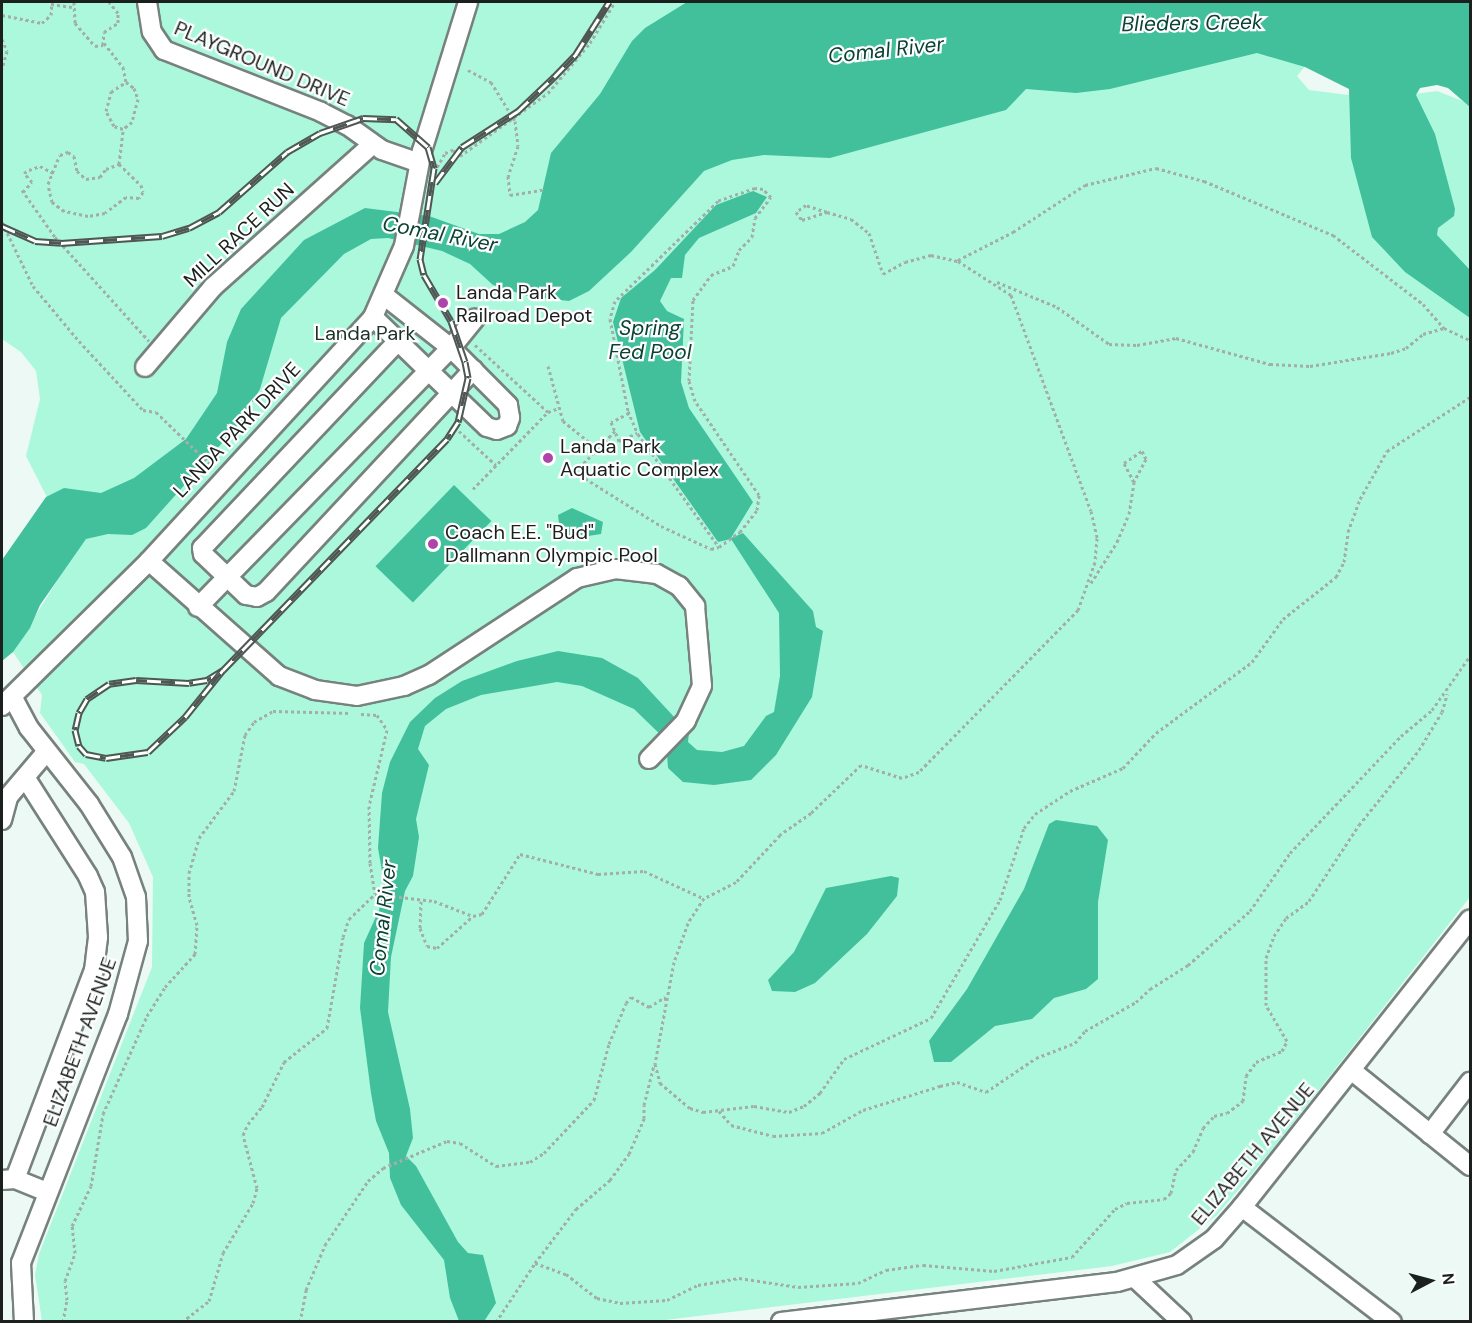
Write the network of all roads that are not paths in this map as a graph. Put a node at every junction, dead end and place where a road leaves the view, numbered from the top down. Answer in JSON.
{"nodes":[{"id":1,"x":147,"y":2,"type":"edge"},
{"id":2,"x":468,"y":2,"type":"edge"},
{"id":3,"x":372,"y":145,"type":"junction"},
{"id":4,"x":424,"y":166,"type":"junction"},
{"id":5,"x":385,"y":296,"type":"junction"},
{"id":6,"x":373,"y":318,"type":"junction"},
{"id":7,"x":475,"y":318,"type":"dead end"},
{"id":8,"x":398,"y":341,"type":"junction"},
{"id":9,"x":451,"y":348,"type":"junction"},
{"id":10,"x":145,"y":367,"type":"dead end"},
{"id":11,"x":473,"y":370,"type":"junction"},
{"id":12,"x":428,"y":372,"type":"junction"},
{"id":13,"x":452,"y":395,"type":"junction"},
{"id":14,"x":149,"y":561,"type":"junction"},
{"id":15,"x":226,"y":577,"type":"junction"},
{"id":16,"x":198,"y":607,"type":"junction"},
{"id":17,"x":7,"y":702,"type":"edge"},
{"id":18,"x":47,"y":751,"type":"junction"},
{"id":19,"x":649,"y":759,"type":"dead end"},
{"id":20,"x":25,"y":777,"type":"junction"},
{"id":21,"x":2,"y":820,"type":"edge"},
{"id":22,"x":1470,"y":919,"type":"edge"},
{"id":23,"x":1351,"y":1070,"type":"junction"},
{"id":24,"x":1470,"y":1082,"type":"edge"},
{"id":25,"x":1430,"y":1134,"type":"junction"},
{"id":26,"x":1470,"y":1166,"type":"edge"},
{"id":27,"x":8,"y":1179,"type":"edge"},
{"id":28,"x":46,"y":1192,"type":"junction"},
{"id":29,"x":1242,"y":1207,"type":"junction"},
{"id":30,"x":1136,"y":1279,"type":"junction"},
{"id":31,"x":24,"y":1322,"type":"edge"},
{"id":32,"x":781,"y":1322,"type":"edge"},
{"id":33,"x":1182,"y":1322,"type":"edge"},
{"id":34,"x":1392,"y":1322,"type":"edge"}],
"edges":[{"from":1,"to":3,"type":"street","name":"PLAYGROUND DRIVE"},
{"from":2,"to":4,"type":"street","name":"LANDA PARK DRIVE"},
{"from":3,"to":4,"type":"street","name":"PLAYGROUND DRIVE"},
{"from":3,"to":10,"type":"street","name":"MILL RACE RUN"},
{"from":4,"to":5,"type":"street","name":"LANDA PARK DRIVE"},
{"from":5,"to":6,"type":"street","name":"LANDA PARK DRIVE"},
{"from":5,"to":9,"type":"street"},
{"from":6,"to":8,"type":"street"},
{"from":6,"to":14,"type":"street","name":"LANDA PARK DRIVE"},
{"from":7,"to":9,"type":"street"},
{"from":8,"to":12,"type":"street"},
{"from":8,"to":15,"type":"street"},
{"from":9,"to":11,"type":"street"},
{"from":9,"to":12,"type":"street"},
{"from":11,"to":13,"type":"street"},
{"from":11,"to":13,"type":"street"},
{"from":12,"to":13,"type":"street"},
{"from":12,"to":15,"type":"street"},
{"from":13,"to":15,"type":"street"},
{"from":14,"to":16,"type":"street"},
{"from":14,"to":17,"type":"street","name":"LANDA PARK DRIVE"},
{"from":15,"to":16,"type":"street"},
{"from":16,"to":19,"type":"street"},
{"from":17,"to":18,"type":"street","name":"ELIZABETH AVENUE"},
{"from":18,"to":20,"type":"street"},
{"from":18,"to":28,"type":"street","name":"ELIZABETH AVENUE"},
{"from":20,"to":21,"type":"street"},
{"from":20,"to":27,"type":"street"},
{"from":22,"to":23,"type":"street","name":"ELIZABETH AVENUE"},
{"from":23,"to":25,"type":"street"},
{"from":23,"to":29,"type":"street","name":"ELIZABETH AVENUE"},
{"from":24,"to":25,"type":"street"},
{"from":25,"to":26,"type":"street"},
{"from":27,"to":28,"type":"street"},
{"from":28,"to":31,"type":"street","name":"ELIZABETH AVENUE"},
{"from":29,"to":30,"type":"street","name":"ELIZABETH AVENUE"},
{"from":29,"to":34,"type":"street"},
{"from":30,"to":32,"type":"street","name":"ELIZABETH AVENUE"},
{"from":30,"to":33,"type":"street"}]}
